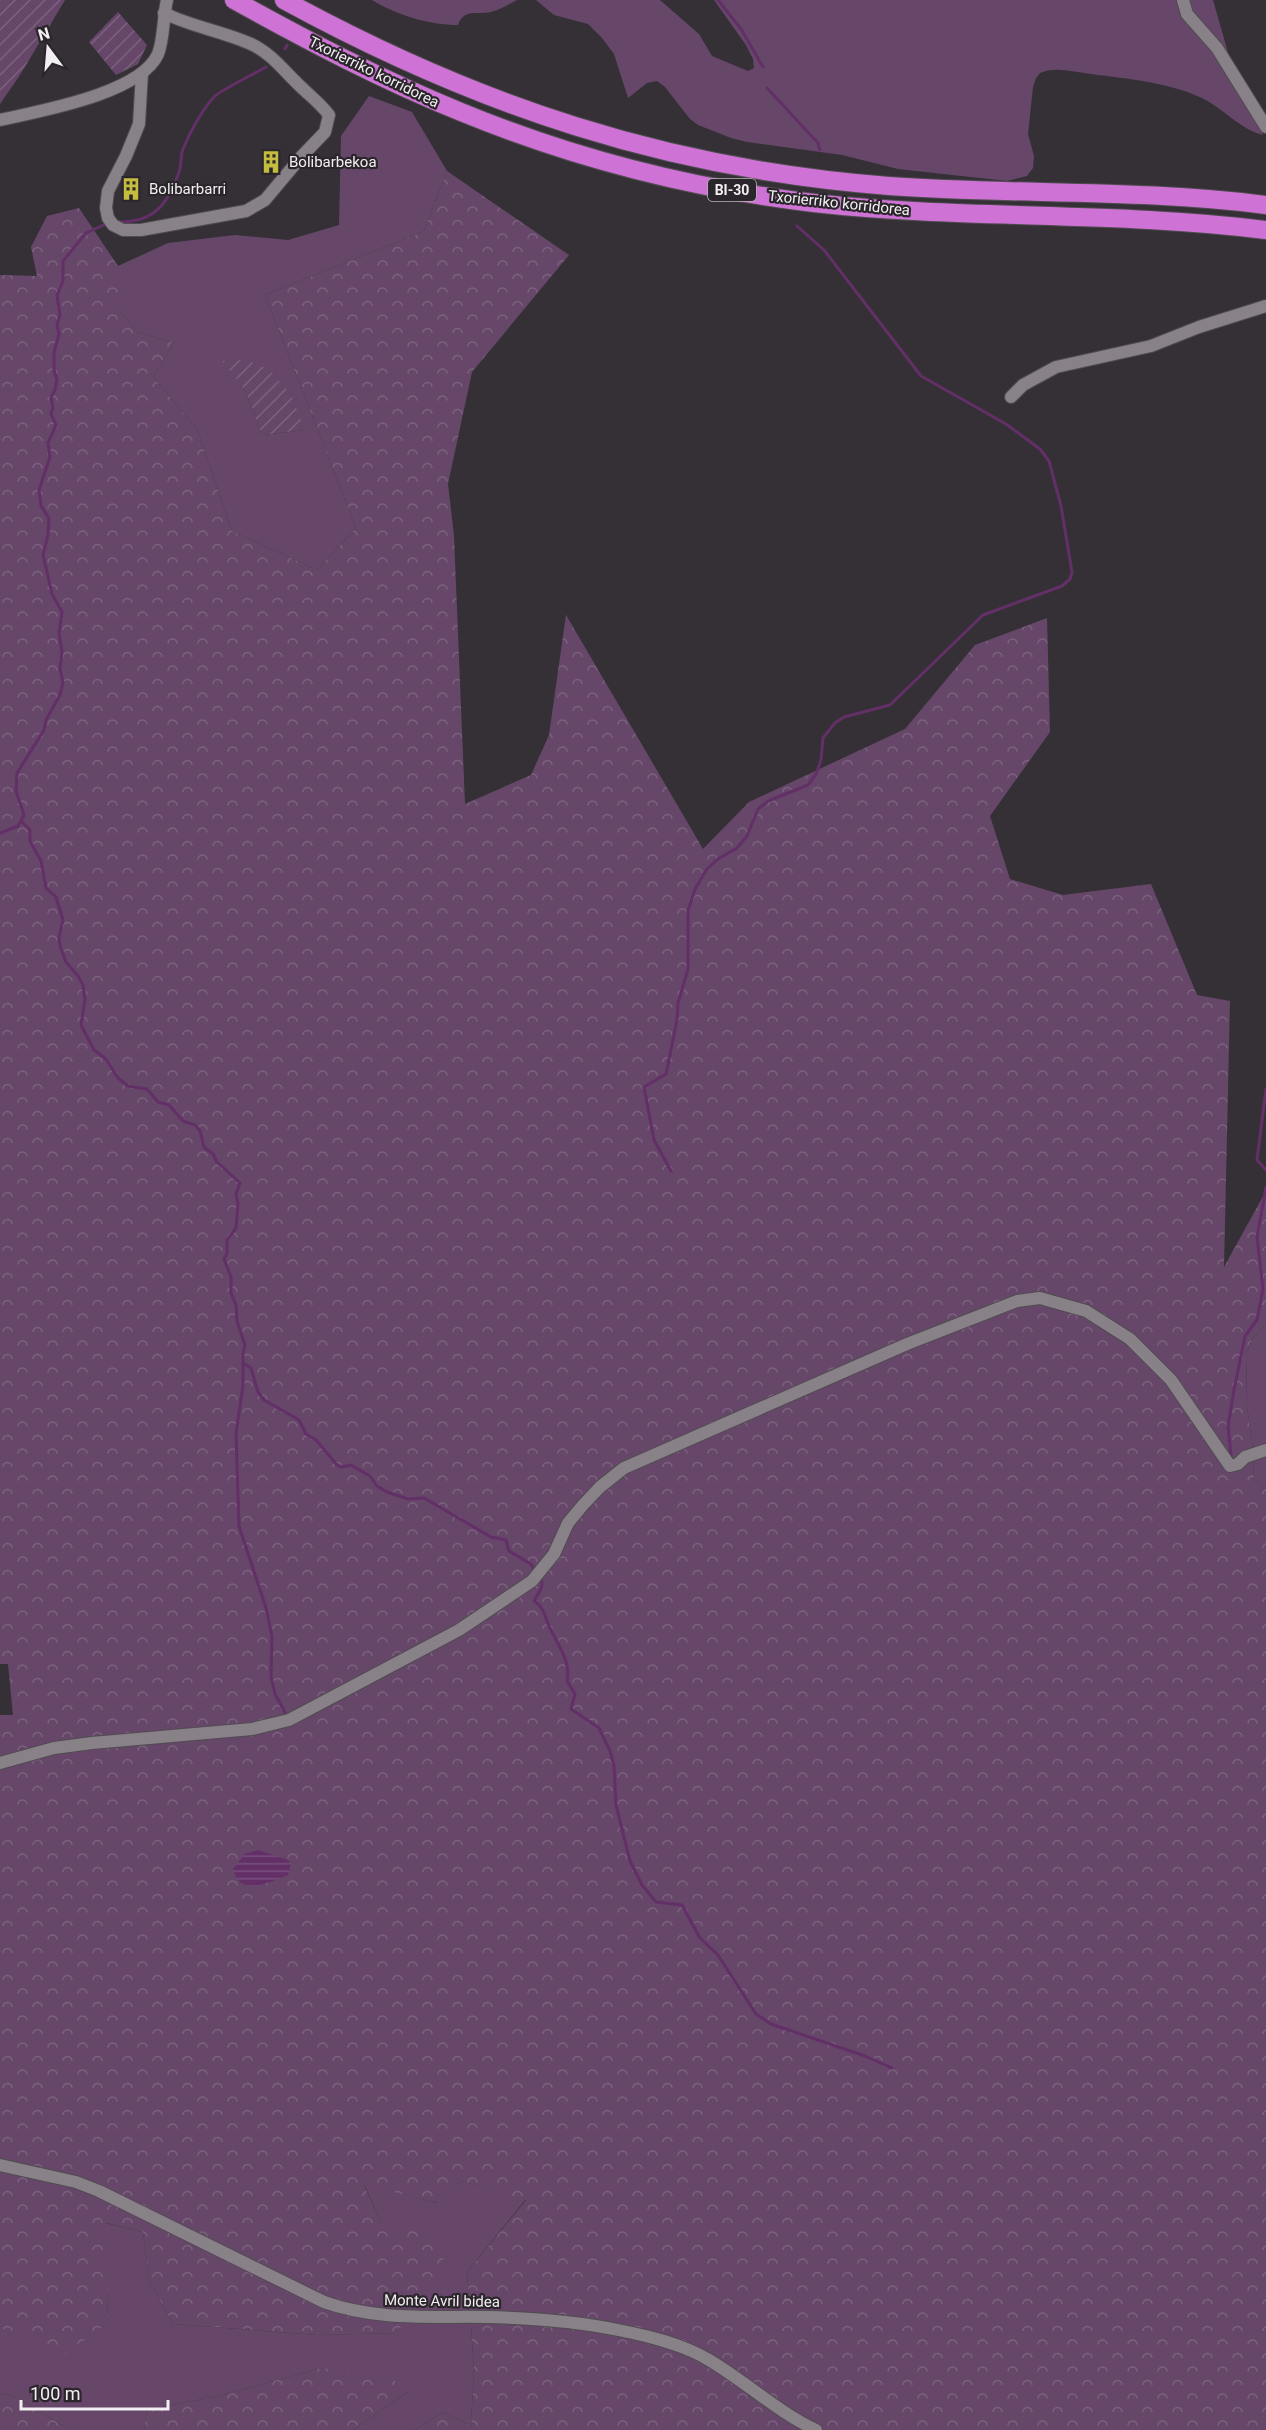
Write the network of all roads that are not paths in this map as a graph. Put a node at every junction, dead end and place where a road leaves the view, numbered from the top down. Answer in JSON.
{"nodes":[{"id":1,"x":167,"y":0,"type":"edge"},
{"id":2,"x":234,"y":0,"type":"edge"},
{"id":3,"x":284,"y":0,"type":"edge"},
{"id":4,"x":1183,"y":0,"type":"edge"},
{"id":5,"x":164,"y":13,"type":"junction"},
{"id":6,"x":142,"y":73,"type":"junction"},
{"id":7,"x":0,"y":120,"type":"edge"},
{"id":8,"x":1266,"y":128,"type":"edge"},
{"id":9,"x":1266,"y":205,"type":"edge"},
{"id":10,"x":1266,"y":230,"type":"edge"},
{"id":11,"x":1266,"y":306,"type":"edge"},
{"id":12,"x":1011,"y":397,"type":"dead end"},
{"id":13,"x":1266,"y":1450,"type":"edge"},
{"id":14,"x":0,"y":1763,"type":"edge"},
{"id":15,"x":0,"y":2164,"type":"edge"},
{"id":16,"x":816,"y":2430,"type":"edge"}],
"edges":[{"from":1,"to":5,"type":"street"},
{"from":2,"to":10,"type":"highway","name":"Txorierriko korridorea","number":"BI-30"},
{"from":3,"to":9,"type":"highway","name":"Txorierriko korridorea","number":"BI-30"},
{"from":4,"to":8,"type":"street"},
{"from":5,"to":6,"type":"street"},
{"from":5,"to":6,"type":"street"},
{"from":6,"to":7,"type":"street"},
{"from":11,"to":12,"type":"street"},
{"from":13,"to":14,"type":"street"},
{"from":15,"to":16,"type":"street","name":"Monte Avril bidea"}]}
